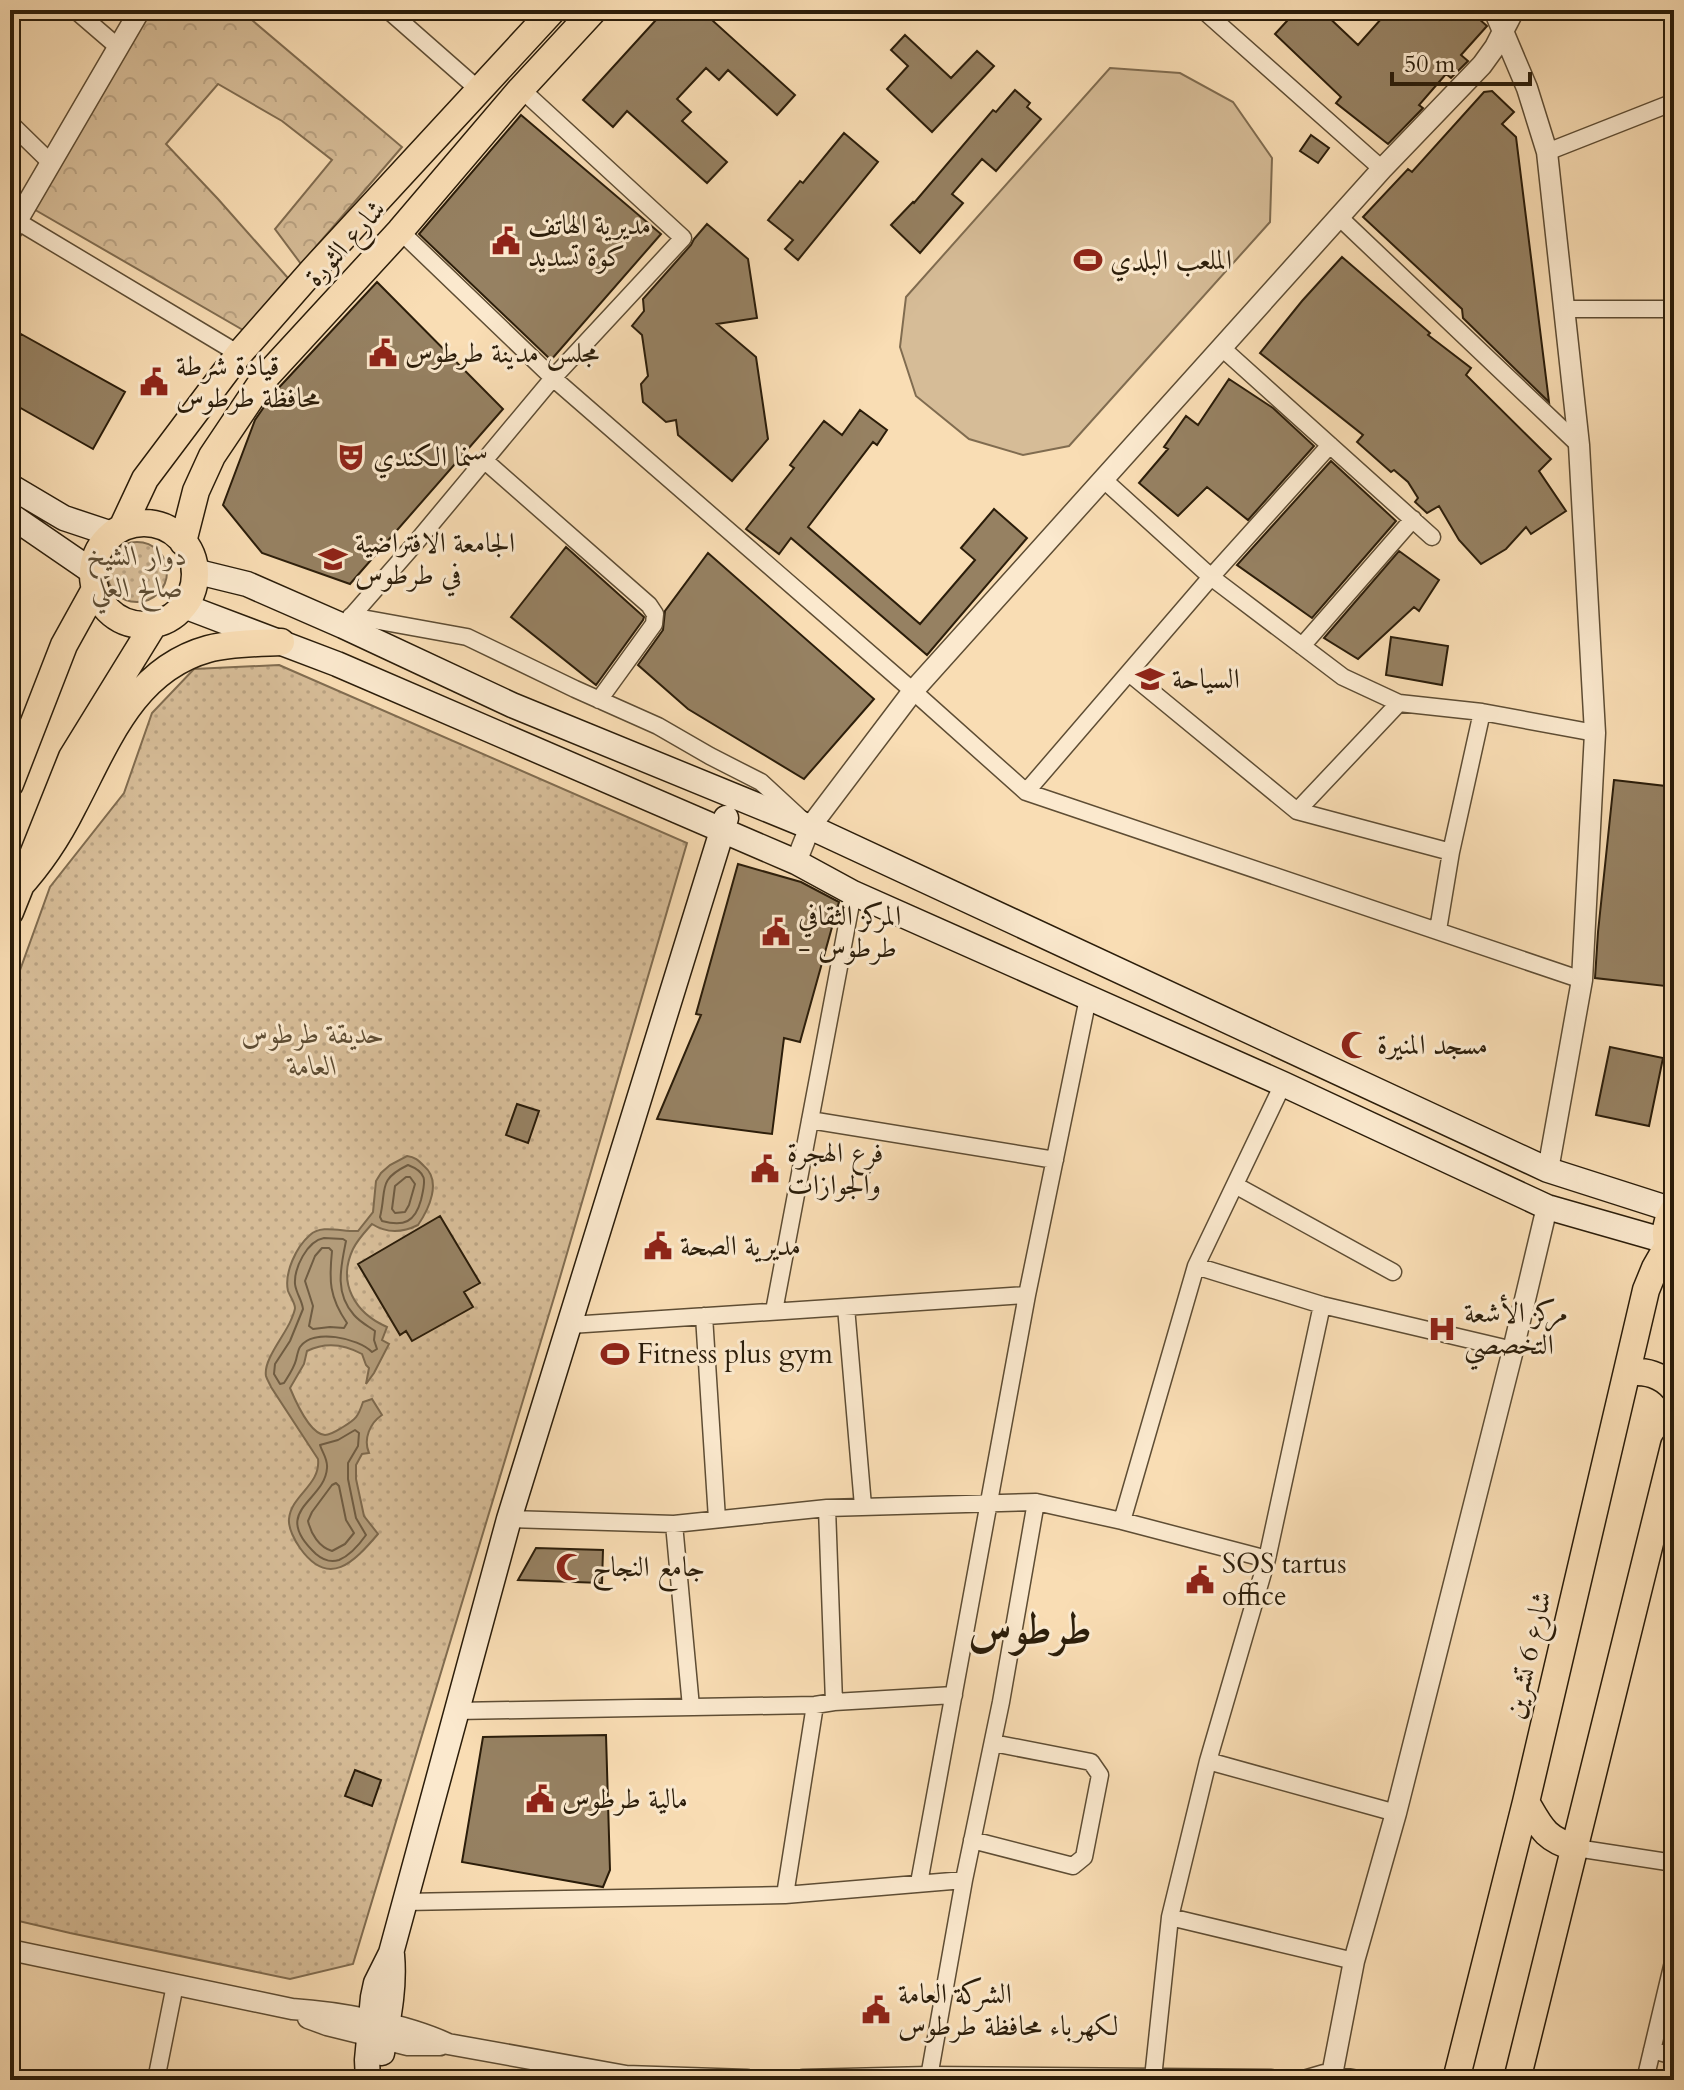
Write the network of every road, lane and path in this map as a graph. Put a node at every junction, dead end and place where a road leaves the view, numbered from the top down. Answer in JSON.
{"nodes":[{"id":1,"x":75,"y":10,"type":"edge"},
{"id":2,"x":140,"y":10,"type":"edge"},
{"id":3,"x":388,"y":10,"type":"edge"},
{"id":4,"x":553,"y":10,"type":"edge"},
{"id":5,"x":594,"y":10,"type":"edge"},
{"id":6,"x":1203,"y":10,"type":"edge"},
{"id":7,"x":1494,"y":10,"type":"edge"},
{"id":8,"x":1514,"y":10,"type":"edge"},
{"id":9,"x":1503,"y":29,"type":"junction"},
{"id":10,"x":118,"y":47,"type":"junction"},
{"id":11,"x":521,"y":89,"type":"junction"},
{"id":12,"x":479,"y":90,"type":"junction"},
{"id":13,"x":1674,"y":102,"type":"edge"},
{"id":14,"x":10,"y":123,"type":"edge"},
{"id":15,"x":1547,"y":152,"type":"junction"},
{"id":16,"x":50,"y":162,"type":"junction"},
{"id":17,"x":1382,"y":169,"type":"junction"},
{"id":18,"x":1339,"y":217,"type":"junction"},
{"id":19,"x":13,"y":227,"type":"edge"},
{"id":20,"x":400,"y":231,"type":"junction"},
{"id":21,"x":1564,"y":309,"type":"junction"},
{"id":22,"x":1674,"y":309,"type":"edge"},
{"id":23,"x":1222,"y":348,"type":"junction"},
{"id":24,"x":239,"y":354,"type":"junction"},
{"id":25,"x":553,"y":378,"type":"junction"},
{"id":26,"x":1330,"y":445,"type":"junction"},
{"id":27,"x":1579,"y":445,"type":"junction"},
{"id":28,"x":484,"y":460,"type":"junction"},
{"id":29,"x":1104,"y":480,"type":"junction"},
{"id":30,"x":10,"y":486,"type":"edge"},
{"id":31,"x":10,"y":515,"type":"edge"},
{"id":32,"x":1413,"y":519,"type":"junction"},
{"id":33,"x":117,"y":531,"type":"junction"},
{"id":34,"x":1432,"y":537,"type":"dead end"},
{"id":35,"x":183,"y":542,"type":"junction"},
{"id":36,"x":194,"y":571,"type":"junction"},
{"id":37,"x":1211,"y":577,"type":"junction"},
{"id":38,"x":94,"y":580,"type":"junction"},
{"id":39,"x":184,"y":606,"type":"junction"},
{"id":40,"x":347,"y":621,"type":"junction"},
{"id":41,"x":154,"y":624,"type":"junction"},
{"id":42,"x":281,"y":642,"type":"junction"},
{"id":43,"x":1302,"y":646,"type":"junction"},
{"id":44,"x":1129,"y":673,"type":"junction"},
{"id":45,"x":913,"y":691,"type":"junction"},
{"id":46,"x":599,"y":700,"type":"junction"},
{"id":47,"x":1399,"y":703,"type":"junction"},
{"id":48,"x":1482,"y":712,"type":"junction"},
{"id":49,"x":1595,"y":733,"type":"junction"},
{"id":50,"x":10,"y":784,"type":"edge"},
{"id":51,"x":1026,"y":792,"type":"junction"},
{"id":52,"x":734,"y":797,"type":"junction"},
{"id":53,"x":1297,"y":811,"type":"junction"},
{"id":54,"x":810,"y":827,"type":"junction"},
{"id":55,"x":722,"y":830,"type":"junction"},
{"id":56,"x":1451,"y":852,"type":"junction"},
{"id":57,"x":796,"y":862,"type":"junction"},
{"id":58,"x":853,"y":893,"type":"junction"},
{"id":59,"x":14,"y":900,"type":"edge"},
{"id":60,"x":1438,"y":930,"type":"junction"},
{"id":61,"x":1582,"y":980,"type":"junction"},
{"id":62,"x":1088,"y":998,"type":"junction"},
{"id":63,"x":1283,"y":1084,"type":"junction"},
{"id":64,"x":810,"y":1120,"type":"junction"},
{"id":65,"x":1055,"y":1160,"type":"junction"},
{"id":66,"x":1548,"y":1170,"type":"junction"},
{"id":67,"x":1235,"y":1185,"type":"junction"},
{"id":68,"x":1547,"y":1207,"type":"junction"},
{"id":69,"x":1674,"y":1209,"type":"edge"},
{"id":70,"x":1669,"y":1248,"type":"edge"},
{"id":71,"x":1196,"y":1266,"type":"junction"},
{"id":72,"x":1393,"y":1272,"type":"dead end"},
{"id":73,"x":1027,"y":1295,"type":"junction"},
{"id":74,"x":1322,"y":1305,"type":"junction"},
{"id":75,"x":846,"y":1307,"type":"junction"},
{"id":76,"x":774,"y":1311,"type":"junction"},
{"id":77,"x":704,"y":1316,"type":"junction"},
{"id":78,"x":570,"y":1325,"type":"junction"},
{"id":79,"x":1513,"y":1350,"type":"junction"},
{"id":80,"x":1627,"y":1372,"type":"junction"},
{"id":81,"x":1674,"y":1389,"type":"edge"},
{"id":82,"x":1674,"y":1446,"type":"edge"},
{"id":83,"x":1036,"y":1502,"type":"junction"},
{"id":84,"x":990,"y":1504,"type":"junction"},
{"id":85,"x":863,"y":1506,"type":"junction"},
{"id":86,"x":827,"y":1508,"type":"junction"},
{"id":87,"x":1666,"y":1518,"type":"edge"},
{"id":88,"x":509,"y":1519,"type":"junction"},
{"id":89,"x":717,"y":1519,"type":"junction"},
{"id":90,"x":1122,"y":1521,"type":"junction"},
{"id":91,"x":674,"y":1524,"type":"junction"},
{"id":92,"x":1267,"y":1559,"type":"junction"},
{"id":93,"x":954,"y":1695,"type":"junction"},
{"id":94,"x":834,"y":1702,"type":"junction"},
{"id":95,"x":815,"y":1705,"type":"junction"},
{"id":96,"x":691,"y":1707,"type":"junction"},
{"id":97,"x":456,"y":1711,"type":"junction"},
{"id":98,"x":993,"y":1743,"type":"junction"},
{"id":99,"x":1208,"y":1761,"type":"junction"},
{"id":100,"x":1526,"y":1802,"type":"junction"},
{"id":101,"x":1396,"y":1813,"type":"junction"},
{"id":102,"x":972,"y":1840,"type":"junction"},
{"id":103,"x":1576,"y":1848,"type":"junction"},
{"id":104,"x":1674,"y":1863,"type":"edge"},
{"id":105,"x":964,"y":1880,"type":"junction"},
{"id":106,"x":919,"y":1883,"type":"junction"},
{"id":107,"x":785,"y":1895,"type":"junction"},
{"id":108,"x":405,"y":1902,"type":"junction"},
{"id":109,"x":1170,"y":1917,"type":"junction"},
{"id":110,"x":10,"y":1950,"type":"edge"},
{"id":111,"x":1674,"y":1958,"type":"edge"},
{"id":112,"x":1354,"y":1961,"type":"junction"},
{"id":113,"x":175,"y":1985,"type":"junction"},
{"id":114,"x":378,"y":2030,"type":"junction"},
{"id":115,"x":1652,"y":2050,"type":"junction"},
{"id":116,"x":1674,"y":2056,"type":"edge"},
{"id":117,"x":929,"y":2077,"type":"junction"},
{"id":118,"x":626,"y":2078,"type":"edge"},
{"id":119,"x":1153,"y":2078,"type":"edge"},
{"id":120,"x":1332,"y":2078,"type":"edge"},
{"id":121,"x":1063,"y":2079,"type":"edge"},
{"id":122,"x":156,"y":2080,"type":"edge"},
{"id":123,"x":368,"y":2080,"type":"edge"},
{"id":124,"x":376,"y":2080,"type":"edge"},
{"id":125,"x":747,"y":2080,"type":"edge"},
{"id":126,"x":803,"y":2080,"type":"edge"},
{"id":127,"x":1271,"y":2080,"type":"edge"},
{"id":128,"x":1307,"y":2080,"type":"edge"},
{"id":129,"x":1353,"y":2080,"type":"edge"},
{"id":130,"x":1456,"y":2080,"type":"edge"},
{"id":131,"x":1517,"y":2080,"type":"edge"},
{"id":132,"x":1645,"y":2080,"type":"edge"}],
"edges":[{"from":1,"to":10,"type":"street"},
{"from":2,"to":10,"type":"street"},
{"from":3,"to":12,"type":"street"},
{"from":4,"to":12,"type":"main road","name":"شارع الثورة"},
{"from":5,"to":11,"type":"main road","name":"شارع الثورة"},
{"from":6,"to":17,"type":"street"},
{"from":7,"to":9,"type":"street"},
{"from":8,"to":9,"type":"street"},
{"from":9,"to":15,"type":"street"},
{"from":9,"to":17,"type":"street"},
{"from":10,"to":16,"type":"street"},
{"from":11,"to":20,"type":"main road","name":"شارع الثورة"},
{"from":11,"to":25,"type":"street"},
{"from":12,"to":24,"type":"main road","name":"شارع الثورة"},
{"from":13,"to":15,"type":"street"},
{"from":14,"to":16,"type":"street"},
{"from":15,"to":21,"type":"street"},
{"from":16,"to":19,"type":"street"},
{"from":17,"to":18,"type":"street"},
{"from":18,"to":23,"type":"street"},
{"from":18,"to":27,"type":"street"},
{"from":19,"to":24,"type":"street"},
{"from":20,"to":25,"type":"street"},
{"from":20,"to":35,"type":"main road","name":"شارع الثورة"},
{"from":21,"to":22,"type":"street"},
{"from":21,"to":27,"type":"street"},
{"from":23,"to":26,"type":"street"},
{"from":23,"to":29,"type":"street"},
{"from":24,"to":33,"type":"main road","name":"شارع الثورة"},
{"from":25,"to":28,"type":"street"},
{"from":25,"to":45,"type":"street"},
{"from":26,"to":32,"type":"street"},
{"from":26,"to":37,"type":"street"},
{"from":27,"to":49,"type":"street"},
{"from":28,"to":40,"type":"street"},
{"from":28,"to":46,"type":"street"},
{"from":29,"to":37,"type":"street"},
{"from":29,"to":45,"type":"street"},
{"from":30,"to":33,"type":"main road"},
{"from":31,"to":38,"type":"main road"},
{"from":32,"to":34,"type":"street"},
{"from":32,"to":43,"type":"street"},
{"from":33,"to":35,"type":"main road"},
{"from":33,"to":38,"type":"main road"},
{"from":35,"to":36,"type":"main road"},
{"from":36,"to":39,"type":"main road"},
{"from":36,"to":40,"type":"main road"},
{"from":37,"to":43,"type":"street"},
{"from":37,"to":44,"type":"street"},
{"from":38,"to":41,"type":"main road"},
{"from":38,"to":50,"type":"main road"},
{"from":39,"to":41,"type":"main road"},
{"from":39,"to":42,"type":"main road"},
{"from":40,"to":46,"type":"street"},
{"from":40,"to":52,"type":"main road"},
{"from":41,"to":59,"type":"main road"},
{"from":42,"to":55,"type":"main road"},
{"from":42,"to":59,"type":"main road"},
{"from":43,"to":47,"type":"street"},
{"from":44,"to":51,"type":"street"},
{"from":44,"to":53,"type":"street"},
{"from":45,"to":51,"type":"street"},
{"from":45,"to":54,"type":"street"},
{"from":46,"to":54,"type":"street"},
{"from":47,"to":48,"type":"street"},
{"from":47,"to":53,"type":"street"},
{"from":48,"to":49,"type":"street"},
{"from":48,"to":56,"type":"street"},
{"from":49,"to":61,"type":"street"},
{"from":51,"to":60,"type":"street"},
{"from":52,"to":54,"type":"main road"},
{"from":52,"to":55,"type":"main road"},
{"from":53,"to":56,"type":"street"},
{"from":54,"to":57,"type":"street"},
{"from":54,"to":66,"type":"main road"},
{"from":55,"to":57,"type":"main road"},
{"from":55,"to":78,"type":"main road"},
{"from":56,"to":60,"type":"street"},
{"from":57,"to":58,"type":"main road"},
{"from":58,"to":62,"type":"main road"},
{"from":58,"to":64,"type":"street"},
{"from":60,"to":61,"type":"street"},
{"from":61,"to":66,"type":"street"},
{"from":62,"to":63,"type":"main road"},
{"from":62,"to":65,"type":"street"},
{"from":63,"to":67,"type":"street"},
{"from":63,"to":68,"type":"main road"},
{"from":64,"to":65,"type":"street"},
{"from":64,"to":76,"type":"street"},
{"from":65,"to":73,"type":"street"},
{"from":66,"to":69,"type":"main road"},
{"from":67,"to":71,"type":"street"},
{"from":67,"to":72,"type":"street"},
{"from":68,"to":70,"type":"main road"},
{"from":68,"to":79,"type":"street"},
{"from":69,"to":70,"type":"main road","name":"شارع 6 تشرين"},
{"from":70,"to":80,"type":"main road","name":"شارع 6 تشرين"},
{"from":71,"to":74,"type":"street"},
{"from":71,"to":90,"type":"street"},
{"from":73,"to":75,"type":"street"},
{"from":73,"to":84,"type":"street"},
{"from":74,"to":79,"type":"street"},
{"from":74,"to":92,"type":"street"},
{"from":75,"to":76,"type":"street"},
{"from":75,"to":85,"type":"street"},
{"from":76,"to":77,"type":"street"},
{"from":77,"to":78,"type":"street"},
{"from":77,"to":89,"type":"street"},
{"from":78,"to":88,"type":"main road"},
{"from":79,"to":101,"type":"street"},
{"from":80,"to":81,"type":"main road"},
{"from":80,"to":100,"type":"main road","name":"شارع 6 تشرين"},
{"from":82,"to":87,"type":"main road"},
{"from":83,"to":84,"type":"street"},
{"from":83,"to":90,"type":"street"},
{"from":83,"to":98,"type":"street"},
{"from":84,"to":85,"type":"street"},
{"from":84,"to":93,"type":"street"},
{"from":85,"to":86,"type":"street"},
{"from":86,"to":89,"type":"street"},
{"from":86,"to":94,"type":"street"},
{"from":87,"to":103,"type":"main road"},
{"from":88,"to":91,"type":"street"},
{"from":88,"to":97,"type":"main road"},
{"from":89,"to":91,"type":"street"},
{"from":90,"to":92,"type":"street"},
{"from":91,"to":96,"type":"street"},
{"from":92,"to":99,"type":"street"},
{"from":93,"to":94,"type":"street"},
{"from":93,"to":106,"type":"street"},
{"from":94,"to":95,"type":"street"},
{"from":95,"to":96,"type":"street"},
{"from":95,"to":107,"type":"street"},
{"from":96,"to":97,"type":"street"},
{"from":97,"to":108,"type":"main road"},
{"from":98,"to":102,"type":"street"},
{"from":98,"to":102,"type":"street"},
{"from":99,"to":101,"type":"street"},
{"from":99,"to":109,"type":"street"},
{"from":100,"to":103,"type":"main road"},
{"from":100,"to":130,"type":"main road","name":"شارع 6 تشرين"},
{"from":101,"to":112,"type":"street"},
{"from":102,"to":105,"type":"street"},
{"from":103,"to":104,"type":"street"},
{"from":103,"to":131,"type":"main road"},
{"from":105,"to":106,"type":"street"},
{"from":105,"to":117,"type":"street"},
{"from":106,"to":107,"type":"street"},
{"from":107,"to":108,"type":"street"},
{"from":108,"to":114,"type":"main road"},
{"from":109,"to":112,"type":"street"},
{"from":109,"to":119,"type":"street"},
{"from":110,"to":113,"type":"street"},
{"from":111,"to":115,"type":"street"},
{"from":112,"to":120,"type":"street"},
{"from":113,"to":114,"type":"street"},
{"from":113,"to":122,"type":"street"},
{"from":114,"to":118,"type":"street"},
{"from":114,"to":123,"type":"main road"},
{"from":114,"to":124,"type":"main road"},
{"from":115,"to":116,"type":"street"},
{"from":115,"to":132,"type":"street"},
{"from":117,"to":121,"type":"street"},
{"from":117,"to":126,"type":"street"},
{"from":118,"to":125,"type":"street"},
{"from":119,"to":121,"type":"street"},
{"from":119,"to":127,"type":"street"},
{"from":120,"to":128,"type":"street"},
{"from":120,"to":129,"type":"street"}]}
